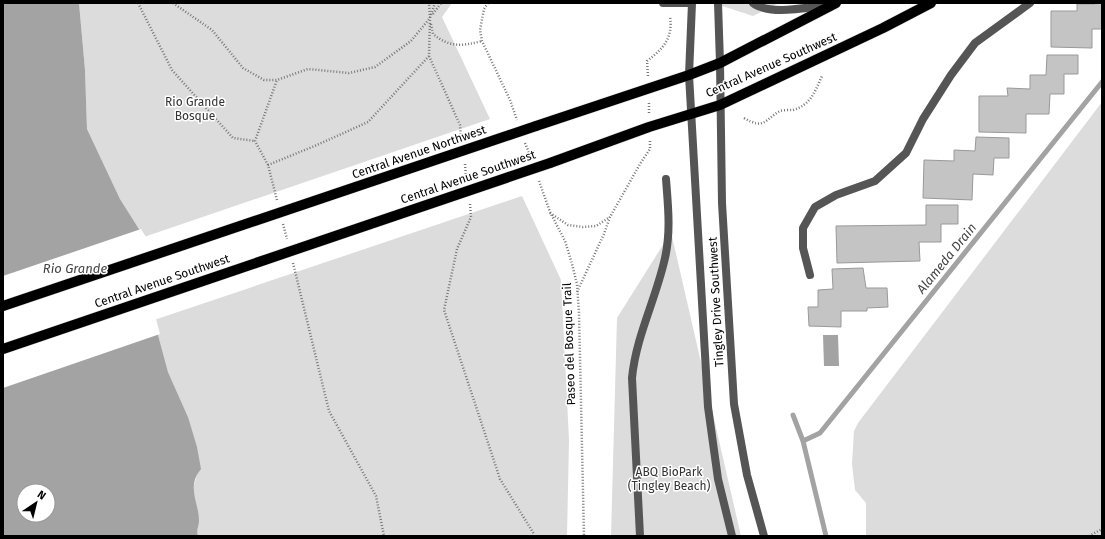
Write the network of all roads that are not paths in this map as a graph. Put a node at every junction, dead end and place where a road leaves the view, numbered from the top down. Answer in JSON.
{"nodes":[{"id":1,"x":663,"y":3,"type":"edge"},
{"id":2,"x":691,"y":3,"type":"edge"},
{"id":3,"x":718,"y":3,"type":"edge"},
{"id":4,"x":753,"y":3,"type":"edge"},
{"id":5,"x":931,"y":3,"type":"edge"},
{"id":6,"x":1030,"y":3,"type":"edge"},
{"id":7,"x":834,"y":4,"type":"edge"},
{"id":8,"x":720,"y":63,"type":"junction"},
{"id":9,"x":689,"y":75,"type":"junction"},
{"id":10,"x":720,"y":105,"type":"junction"},
{"id":11,"x":691,"y":114,"type":"junction"},
{"id":12,"x":666,"y":179,"type":"dead end"},
{"id":13,"x":810,"y":275,"type":"dead end"},
{"id":14,"x":3,"y":306,"type":"edge"},
{"id":15,"x":3,"y":349,"type":"edge"},
{"id":16,"x":640,"y":536,"type":"edge"},
{"id":17,"x":732,"y":536,"type":"edge"},
{"id":18,"x":764,"y":536,"type":"edge"}],
"edges":[{"from":1,"to":2,"type":"street"},
{"from":2,"to":9,"type":"street","name":"Tingley Drive Southwest"},
{"from":3,"to":8,"type":"street","name":"Tingley Drive Southwest"},
{"from":4,"to":7,"type":"street"},
{"from":5,"to":10,"type":"main road","name":"Central Avenue Southwest"},
{"from":6,"to":13,"type":"street"},
{"from":7,"to":8,"type":"main road","name":"Central Avenue Northwest"},
{"from":8,"to":9,"type":"main road","name":"Central Avenue Northwest"},
{"from":8,"to":10,"type":"street","name":"Tingley Drive Southwest"},
{"from":9,"to":11,"type":"street","name":"Tingley Drive Southwest"},
{"from":9,"to":14,"type":"main road","name":"Central Avenue Northwest","bridge":true},
{"from":10,"to":11,"type":"main road","name":"Central Avenue Southwest"},
{"from":10,"to":18,"type":"street","name":"Tingley Drive Southwest"},
{"from":11,"to":15,"type":"main road","name":"Central Avenue Southwest","bridge":true},
{"from":11,"to":17,"type":"street","name":"Tingley Drive Southwest"},
{"from":12,"to":16,"type":"street"}]}
